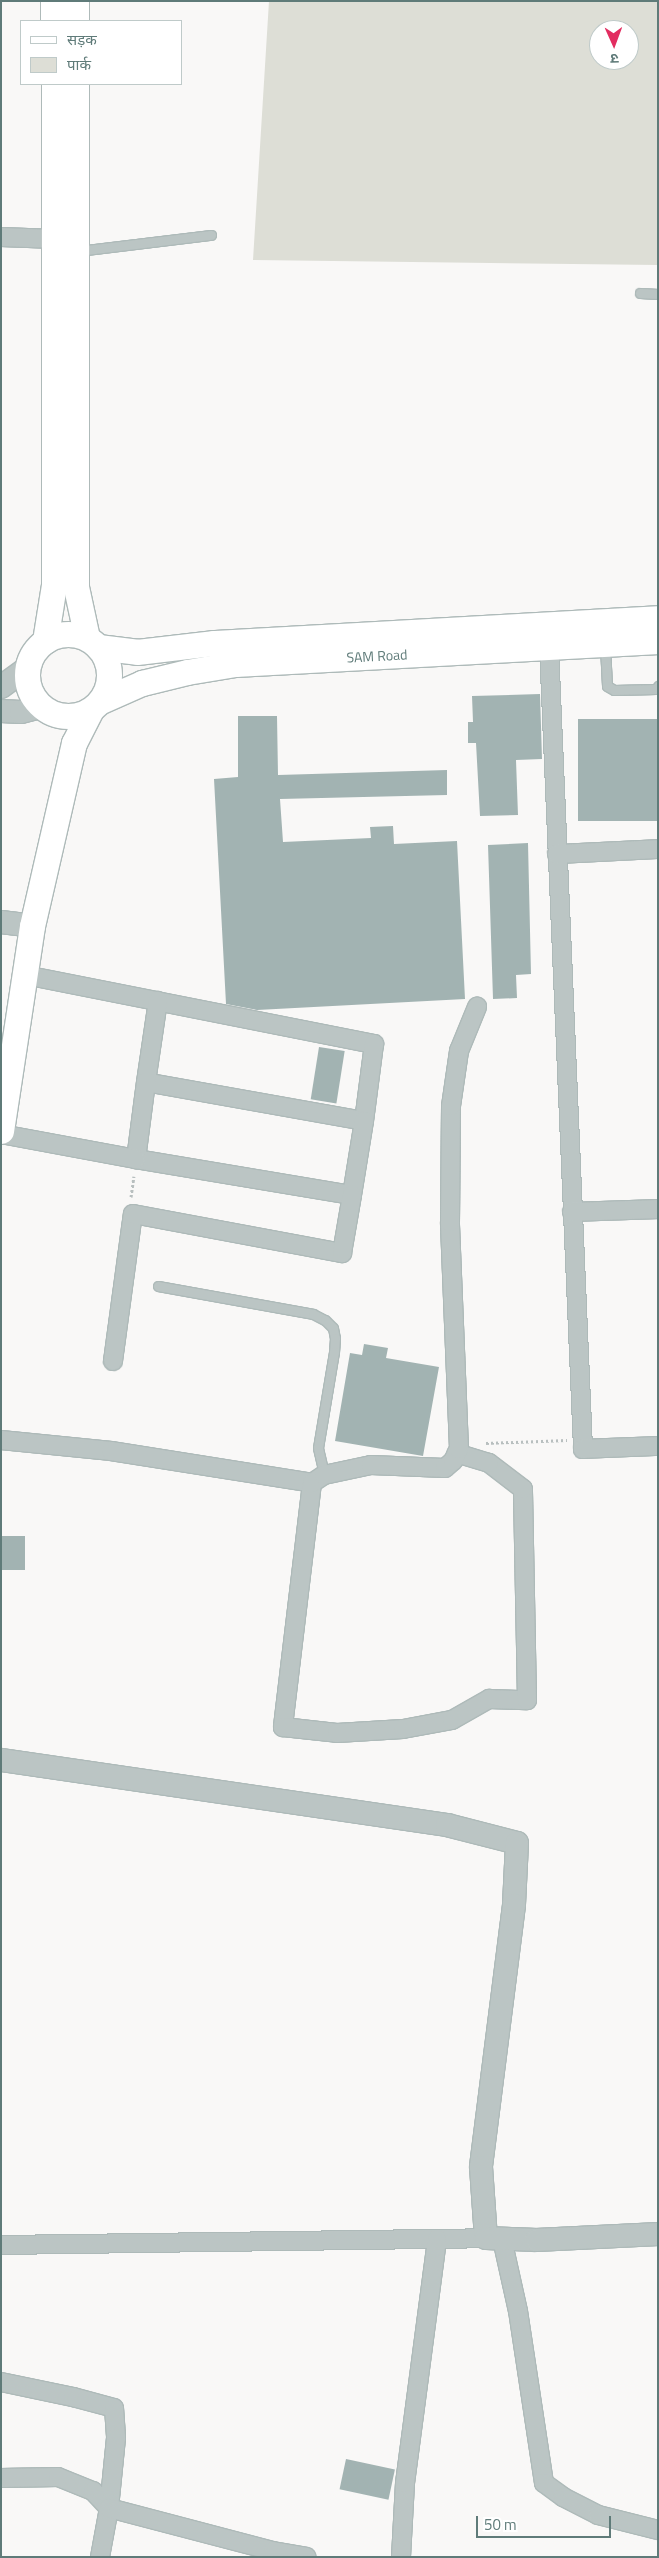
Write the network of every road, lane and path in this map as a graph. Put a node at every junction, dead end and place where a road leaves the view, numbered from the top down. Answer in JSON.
{"nodes":[{"id":1,"x":53,"y":1,"type":"edge"},
{"id":2,"x":76,"y":1,"type":"edge"},
{"id":3,"x":53,"y":20,"type":"edge"},
{"id":4,"x":76,"y":20,"type":"edge"},
{"id":5,"x":54,"y":85,"type":"edge"},
{"id":6,"x":76,"y":85,"type":"edge"},
{"id":7,"x":211,"y":235,"type":"dead end"},
{"id":8,"x":1,"y":237,"type":"edge"},
{"id":9,"x":65,"y":245,"type":"junction"},
{"id":10,"x":640,"y":293,"type":"dead end"},
{"id":11,"x":658,"y":294,"type":"edge"},
{"id":12,"x":658,"y":618,"type":"edge"},
{"id":13,"x":44,"y":641,"type":"junction"},
{"id":14,"x":658,"y":641,"type":"edge"},
{"id":15,"x":92,"y":643,"type":"junction"},
{"id":16,"x":605,"y":644,"type":"junction"},
{"id":17,"x":549,"y":647,"type":"junction"},
{"id":18,"x":27,"y":668,"type":"junction"},
{"id":19,"x":658,"y":686,"type":"edge"},
{"id":20,"x":1,"y":687,"type":"edge"},
{"id":21,"x":96,"y":705,"type":"junction"},
{"id":22,"x":41,"y":707,"type":"junction"},
{"id":23,"x":1,"y":711,"type":"edge"},
{"id":24,"x":74,"y":743,"type":"junction"},
{"id":25,"x":658,"y":849,"type":"edge"},
{"id":26,"x":557,"y":854,"type":"junction"},
{"id":27,"x":1,"y":922,"type":"edge"},
{"id":28,"x":32,"y":926,"type":"junction"},
{"id":29,"x":25,"y":975,"type":"junction"},
{"id":30,"x":158,"y":1001,"type":"junction"},
{"id":31,"x":477,"y":1007,"type":"dead end"},
{"id":32,"x":146,"y":1082,"type":"junction"},
{"id":33,"x":364,"y":1121,"type":"junction"},
{"id":34,"x":1,"y":1133,"type":"edge"},
{"id":35,"x":136,"y":1159,"type":"junction"},
{"id":36,"x":352,"y":1195,"type":"junction"},
{"id":37,"x":658,"y":1209,"type":"edge"},
{"id":38,"x":572,"y":1212,"type":"junction"},
{"id":39,"x":133,"y":1214,"type":"junction"},
{"id":40,"x":158,"y":1286,"type":"dead end"},
{"id":41,"x":113,"y":1361,"type":"dead end"},
{"id":42,"x":1,"y":1440,"type":"edge"},
{"id":43,"x":582,"y":1440,"type":"junction"},
{"id":44,"x":658,"y":1446,"type":"edge"},
{"id":45,"x":458,"y":1449,"type":"junction"},
{"id":46,"x":318,"y":1479,"type":"junction"},
{"id":47,"x":1,"y":1760,"type":"edge"},
{"id":48,"x":658,"y":2234,"type":"edge"},
{"id":49,"x":494,"y":2238,"type":"junction"},
{"id":50,"x":437,"y":2239,"type":"junction"},
{"id":51,"x":1,"y":2244,"type":"edge"},
{"id":52,"x":1,"y":2382,"type":"edge"},
{"id":53,"x":1,"y":2478,"type":"edge"},
{"id":54,"x":109,"y":2508,"type":"junction"},
{"id":55,"x":658,"y":2530,"type":"edge"},
{"id":56,"x":273,"y":2554,"type":"edge"},
{"id":57,"x":100,"y":2557,"type":"edge"},
{"id":58,"x":306,"y":2557,"type":"edge"},
{"id":59,"x":401,"y":2557,"type":"edge"}],
"edges":[{"from":1,"to":3,"type":"main road"},
{"from":2,"to":4,"type":"main road"},
{"from":5,"to":9,"type":"main road"},
{"from":6,"to":9,"type":"main road"},
{"from":7,"to":9,"type":"lane"},
{"from":8,"to":9,"type":"street"},
{"from":9,"to":13,"type":"main road"},
{"from":9,"to":15,"type":"main road"},
{"from":10,"to":11,"type":"lane"},
{"from":12,"to":15,"type":"main road"},
{"from":13,"to":15,"type":"main road"},
{"from":13,"to":18,"type":"main road"},
{"from":14,"to":16,"type":"main road","name":"SAM Road"},
{"from":15,"to":21,"type":"main road"},
{"from":16,"to":17,"type":"main road","name":"SAM Road"},
{"from":16,"to":19,"type":"lane"},
{"from":17,"to":21,"type":"main road","name":"SAM Road"},
{"from":17,"to":26,"type":"street"},
{"from":18,"to":20,"type":"street"},
{"from":18,"to":22,"type":"main road"},
{"from":21,"to":22,"type":"main road"},
{"from":21,"to":24,"type":"main road"},
{"from":22,"to":23,"type":"street"},
{"from":22,"to":24,"type":"main road"},
{"from":24,"to":28,"type":"main road"},
{"from":25,"to":26,"type":"street"},
{"from":26,"to":38,"type":"street"},
{"from":27,"to":28,"type":"street"},
{"from":28,"to":29,"type":"main road"},
{"from":29,"to":30,"type":"street"},
{"from":29,"to":34,"type":"main road"},
{"from":30,"to":32,"type":"street"},
{"from":30,"to":33,"type":"street"},
{"from":31,"to":45,"type":"street"},
{"from":32,"to":33,"type":"street"},
{"from":32,"to":35,"type":"street"},
{"from":33,"to":36,"type":"street"},
{"from":34,"to":35,"type":"street"},
{"from":35,"to":36,"type":"street"},
{"from":35,"to":39,"type":"path"},
{"from":36,"to":39,"type":"street"},
{"from":37,"to":38,"type":"street"},
{"from":38,"to":43,"type":"street"},
{"from":39,"to":41,"type":"street"},
{"from":40,"to":46,"type":"lane"},
{"from":42,"to":46,"type":"street"},
{"from":43,"to":44,"type":"street"},
{"from":43,"to":45,"type":"path"},
{"from":45,"to":46,"type":"street"},
{"from":45,"to":46,"type":"street"},
{"from":47,"to":49,"type":"street"},
{"from":48,"to":49,"type":"street"},
{"from":49,"to":50,"type":"street"},
{"from":49,"to":55,"type":"street"},
{"from":50,"to":51,"type":"street"},
{"from":50,"to":59,"type":"street"},
{"from":52,"to":54,"type":"street"},
{"from":53,"to":54,"type":"street"},
{"from":54,"to":56,"type":"street"},
{"from":54,"to":57,"type":"street"},
{"from":56,"to":58,"type":"street"}]}
